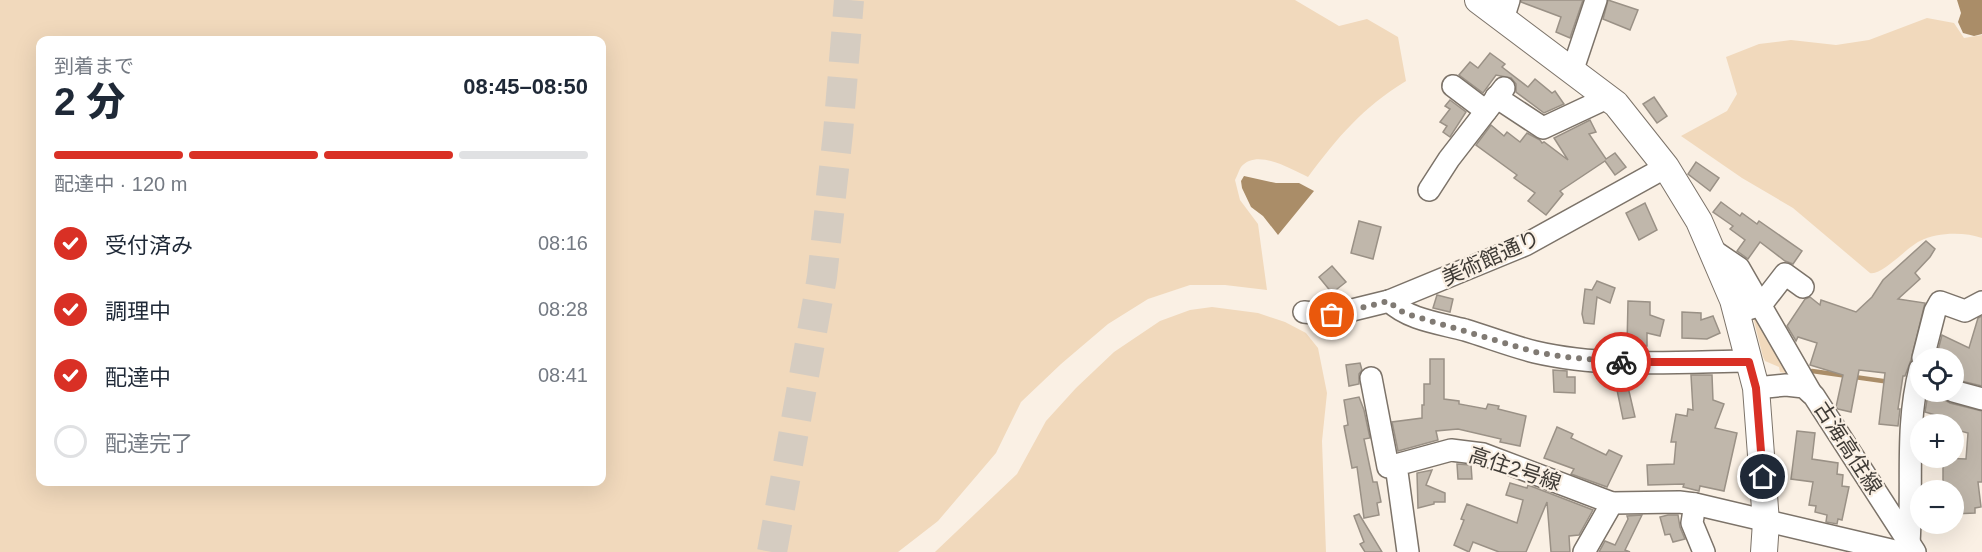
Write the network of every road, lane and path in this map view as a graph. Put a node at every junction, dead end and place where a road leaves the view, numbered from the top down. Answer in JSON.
{"nodes":[{"id":1,"x":1478,"y":0,"type":"edge"},
{"id":2,"x":1596,"y":0,"type":"edge"},
{"id":3,"x":1506,"y":10,"type":"edge"},
{"id":4,"x":1572,"y":72,"type":"junction"},
{"id":5,"x":1453,"y":86,"type":"dead end"},
{"id":6,"x":1496,"y":98,"type":"junction"},
{"id":7,"x":1607,"y":98,"type":"junction"},
{"id":8,"x":1666,"y":167,"type":"junction"},
{"id":9,"x":1430,"y":190,"type":"dead end"},
{"id":10,"x":1711,"y":249,"type":"junction"},
{"id":11,"x":1803,"y":287,"type":"dead end"},
{"id":12,"x":1389,"y":301,"type":"junction"},
{"id":13,"x":1982,"y":302,"type":"edge"},
{"id":14,"x":1761,"y":305,"type":"junction"},
{"id":15,"x":1304,"y":312,"type":"dead end"},
{"id":16,"x":1737,"y":313,"type":"junction"},
{"id":17,"x":1926,"y":348,"type":"edge"},
{"id":18,"x":1749,"y":362,"type":"junction"},
{"id":19,"x":1371,"y":378,"type":"dead end"},
{"id":20,"x":1756,"y":388,"type":"junction"},
{"id":21,"x":1811,"y":393,"type":"junction"},
{"id":22,"x":1964,"y":394,"type":"edge"},
{"id":23,"x":1982,"y":399,"type":"edge"},
{"id":24,"x":1916,"y":402,"type":"edge"},
{"id":25,"x":1396,"y":465,"type":"junction"},
{"id":26,"x":1612,"y":503,"type":"junction"},
{"id":27,"x":1695,"y":504,"type":"junction"},
{"id":28,"x":1766,"y":522,"type":"junction"},
{"id":29,"x":1854,"y":547,"type":"edge"},
{"id":30,"x":1908,"y":549,"type":"edge"},
{"id":31,"x":1408,"y":552,"type":"edge"},
{"id":32,"x":1584,"y":552,"type":"edge"},
{"id":33,"x":1704,"y":552,"type":"edge"},
{"id":34,"x":1764,"y":552,"type":"edge"}],
"edges":[{"from":1,"to":3,"type":"main road"},
{"from":2,"to":4,"type":"street"},
{"from":3,"to":4,"type":"main road"},
{"from":4,"to":7,"type":"main road"},
{"from":5,"to":6,"type":"street"},
{"from":6,"to":7,"type":"street"},
{"from":6,"to":9,"type":"street"},
{"from":7,"to":8,"type":"main road"},
{"from":8,"to":10,"type":"main road"},
{"from":8,"to":12,"type":"street","name":"美術館通り"},
{"from":10,"to":14,"type":"street"},
{"from":10,"to":16,"type":"main road"},
{"from":11,"to":14,"type":"street"},
{"from":12,"to":15,"type":"street","name":"美術館通り"},
{"from":12,"to":18,"type":"street"},
{"from":13,"to":17,"type":"street"},
{"from":14,"to":16,"type":"street"},
{"from":14,"to":21,"type":"street"},
{"from":16,"to":18,"type":"main road"},
{"from":18,"to":20,"type":"main road"},
{"from":19,"to":25,"type":"street"},
{"from":20,"to":21,"type":"street","name":"古海高住線"},
{"from":20,"to":28,"type":"main road"},
{"from":21,"to":30,"type":"street","name":"古海高住線"},
{"from":22,"to":23,"type":"street"},
{"from":24,"to":30,"type":"street"},
{"from":25,"to":26,"type":"street","name":"高住2号線"},
{"from":25,"to":31,"type":"street"},
{"from":26,"to":27,"type":"street","name":"高住2号線"},
{"from":26,"to":32,"type":"street"},
{"from":27,"to":28,"type":"street","name":"高住2号線"},
{"from":27,"to":33,"type":"street"},
{"from":28,"to":29,"type":"street","name":"高住2号線"},
{"from":28,"to":34,"type":"main road"},
{"from":29,"to":30,"type":"street","name":"高住2号線"}]}
